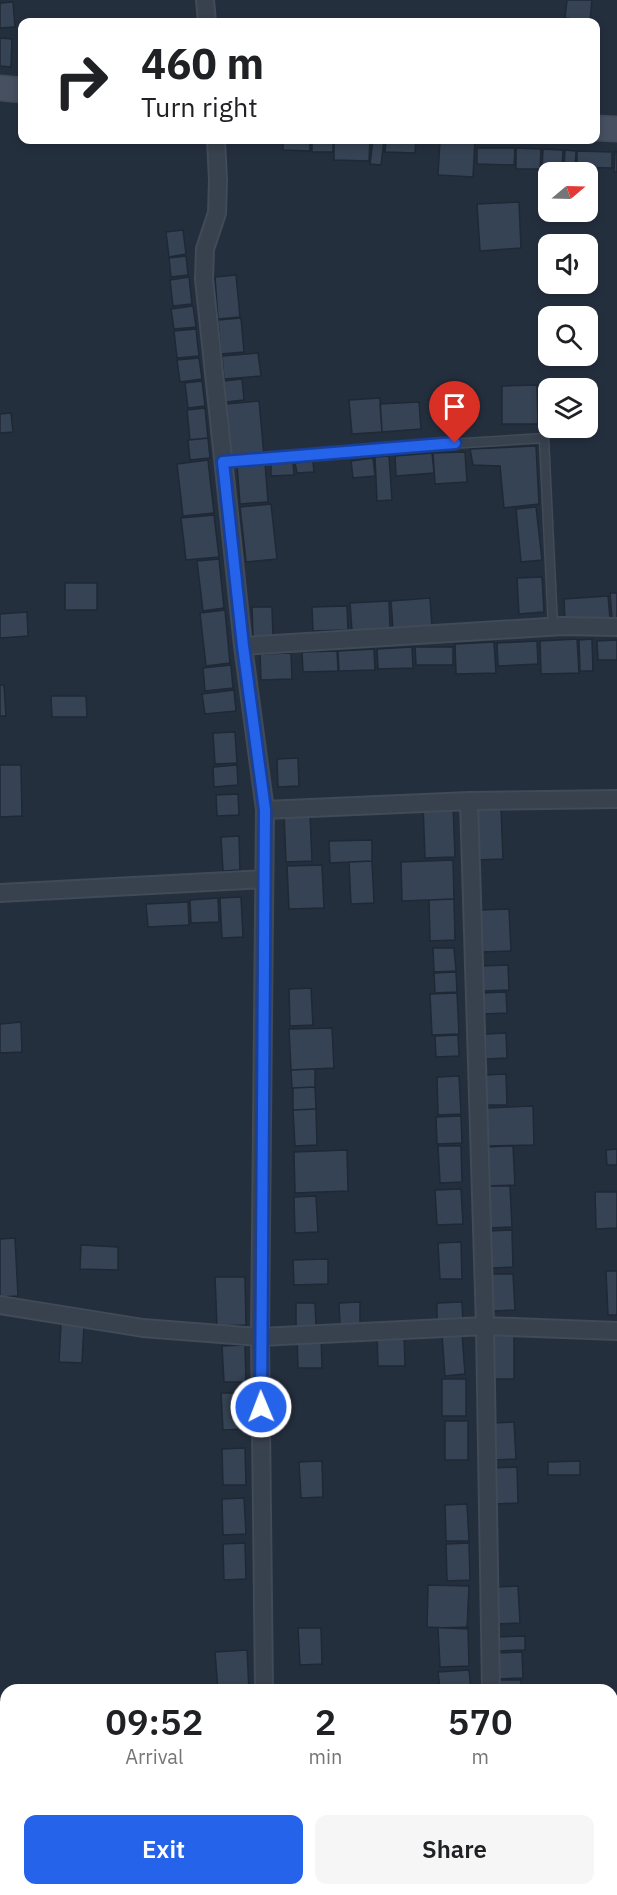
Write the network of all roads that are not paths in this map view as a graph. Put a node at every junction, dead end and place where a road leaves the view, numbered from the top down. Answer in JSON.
{"nodes":[{"id":1,"x":205,"y":0,"type":"edge"},
{"id":2,"x":207,"y":18,"type":"edge"},
{"id":3,"x":0,"y":88,"type":"edge"},
{"id":4,"x":18,"y":90,"type":"edge"},
{"id":5,"x":600,"y":128,"type":"edge"},
{"id":6,"x":617,"y":129,"type":"edge"},
{"id":7,"x":216,"y":144,"type":"edge"},
{"id":8,"x":223,"y":462,"type":"junction"},
{"id":9,"x":553,"y":627,"type":"junction"},
{"id":10,"x":617,"y":627,"type":"edge"},
{"id":11,"x":243,"y":646,"type":"junction"},
{"id":12,"x":617,"y":799,"type":"edge"},
{"id":13,"x":469,"y":801,"type":"junction"},
{"id":14,"x":265,"y":810,"type":"junction"},
{"id":15,"x":264,"y":879,"type":"junction"},
{"id":16,"x":0,"y":893,"type":"edge"},
{"id":17,"x":0,"y":1305,"type":"edge"},
{"id":18,"x":485,"y":1326,"type":"junction"},
{"id":19,"x":617,"y":1331,"type":"edge"},
{"id":20,"x":260,"y":1337,"type":"junction"},
{"id":21,"x":264,"y":1684,"type":"edge"},
{"id":22,"x":491,"y":1684,"type":"edge"}],
"edges":[{"from":1,"to":2,"type":"street"},
{"from":3,"to":4,"type":"street"},
{"from":5,"to":6,"type":"street"},
{"from":7,"to":8,"type":"street"},
{"from":8,"to":9,"type":"lane"},
{"from":8,"to":11,"type":"street"},
{"from":9,"to":10,"type":"street"},
{"from":9,"to":11,"type":"street"},
{"from":11,"to":14,"type":"street"},
{"from":12,"to":13,"type":"street"},
{"from":13,"to":14,"type":"street"},
{"from":13,"to":18,"type":"street"},
{"from":14,"to":15,"type":"street"},
{"from":15,"to":16,"type":"street"},
{"from":15,"to":20,"type":"street"},
{"from":17,"to":20,"type":"street"},
{"from":18,"to":19,"type":"street"},
{"from":18,"to":20,"type":"street"},
{"from":18,"to":22,"type":"street"},
{"from":20,"to":21,"type":"street"}]}
